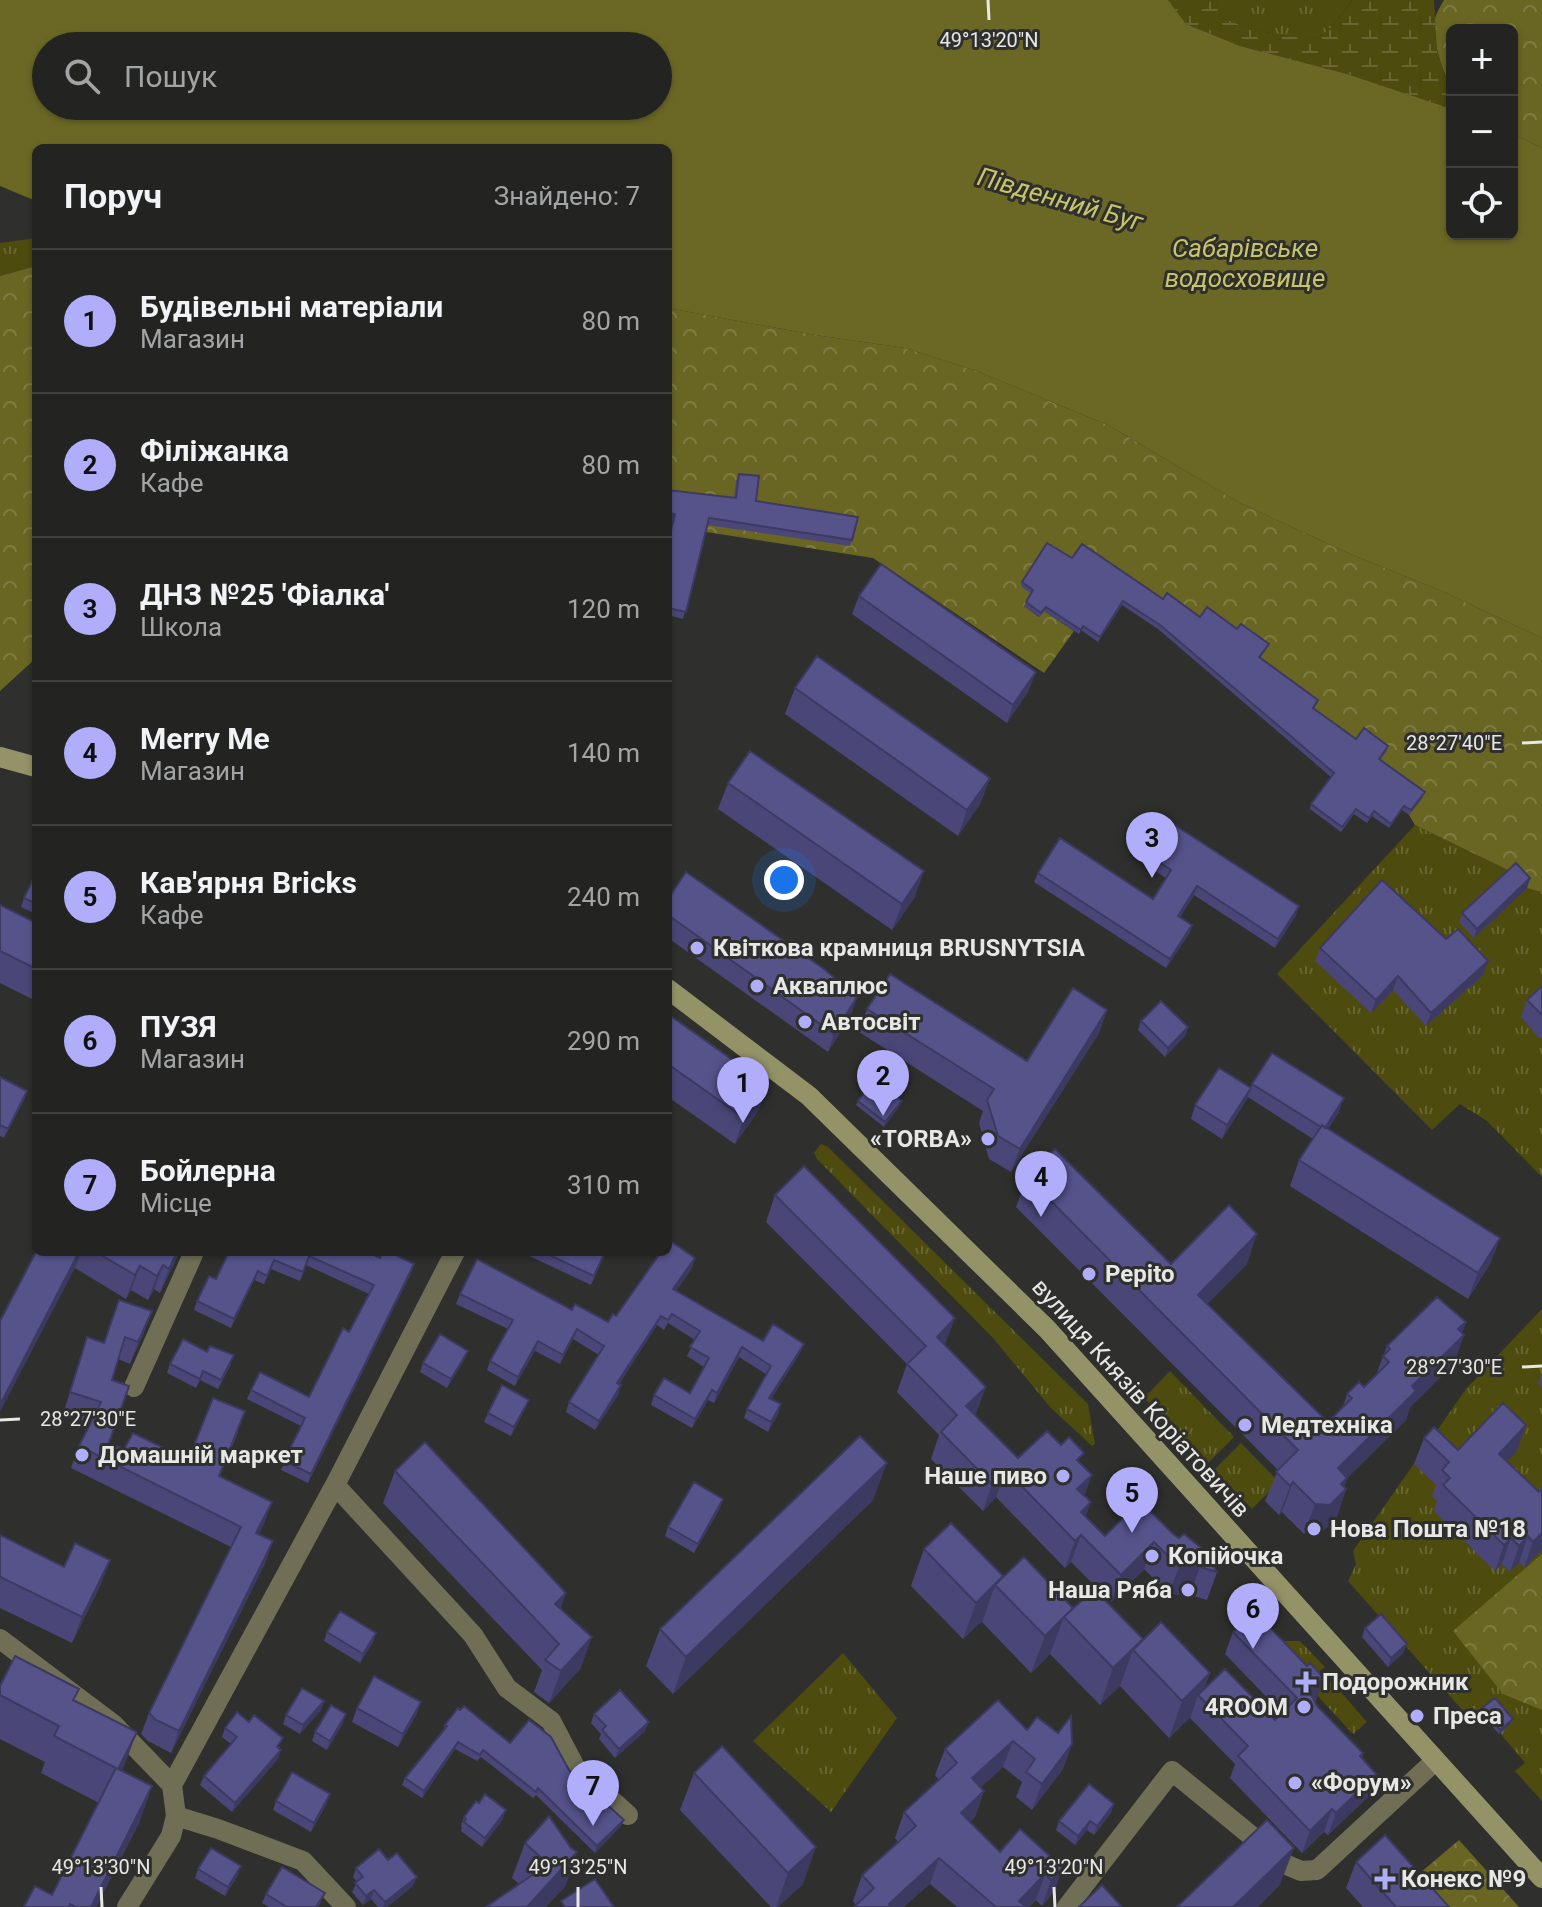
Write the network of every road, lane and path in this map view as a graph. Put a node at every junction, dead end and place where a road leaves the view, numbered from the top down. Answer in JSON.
{"nodes":[{"id":1,"x":0,"y":757,"type":"edge"},
{"id":2,"x":32,"y":766,"type":"edge"},
{"id":3,"x":672,"y":992,"type":"edge"},
{"id":4,"x":192,"y":1256,"type":"edge"},
{"id":5,"x":453,"y":1256,"type":"edge"},
{"id":6,"x":134,"y":1387,"type":"dead end"},
{"id":7,"x":335,"y":1485,"type":"junction"},
{"id":8,"x":0,"y":1639,"type":"edge"},
{"id":9,"x":1435,"y":1761,"type":"junction"},
{"id":10,"x":172,"y":1785,"type":"junction"},
{"id":11,"x":628,"y":1815,"type":"dead end"},
{"id":12,"x":176,"y":1816,"type":"junction"},
{"id":13,"x":1542,"y":1878,"type":"edge"},
{"id":14,"x":127,"y":1907,"type":"edge"},
{"id":15,"x":346,"y":1907,"type":"edge"},
{"id":16,"x":1067,"y":1907,"type":"edge"}],
"edges":[{"from":1,"to":2,"type":"main road"},
{"from":3,"to":9,"type":"main road","name":"вулиця Князів Коріатовичів"},
{"from":4,"to":6,"type":"street"},
{"from":5,"to":7,"type":"street"},
{"from":7,"to":10,"type":"street"},
{"from":7,"to":11,"type":"street"},
{"from":8,"to":10,"type":"street"},
{"from":9,"to":13,"type":"main road","name":"вулиця Князів Коріатовичів"},
{"from":9,"to":16,"type":"street"},
{"from":10,"to":12,"type":"street"},
{"from":12,"to":14,"type":"street"},
{"from":12,"to":15,"type":"street"}]}
